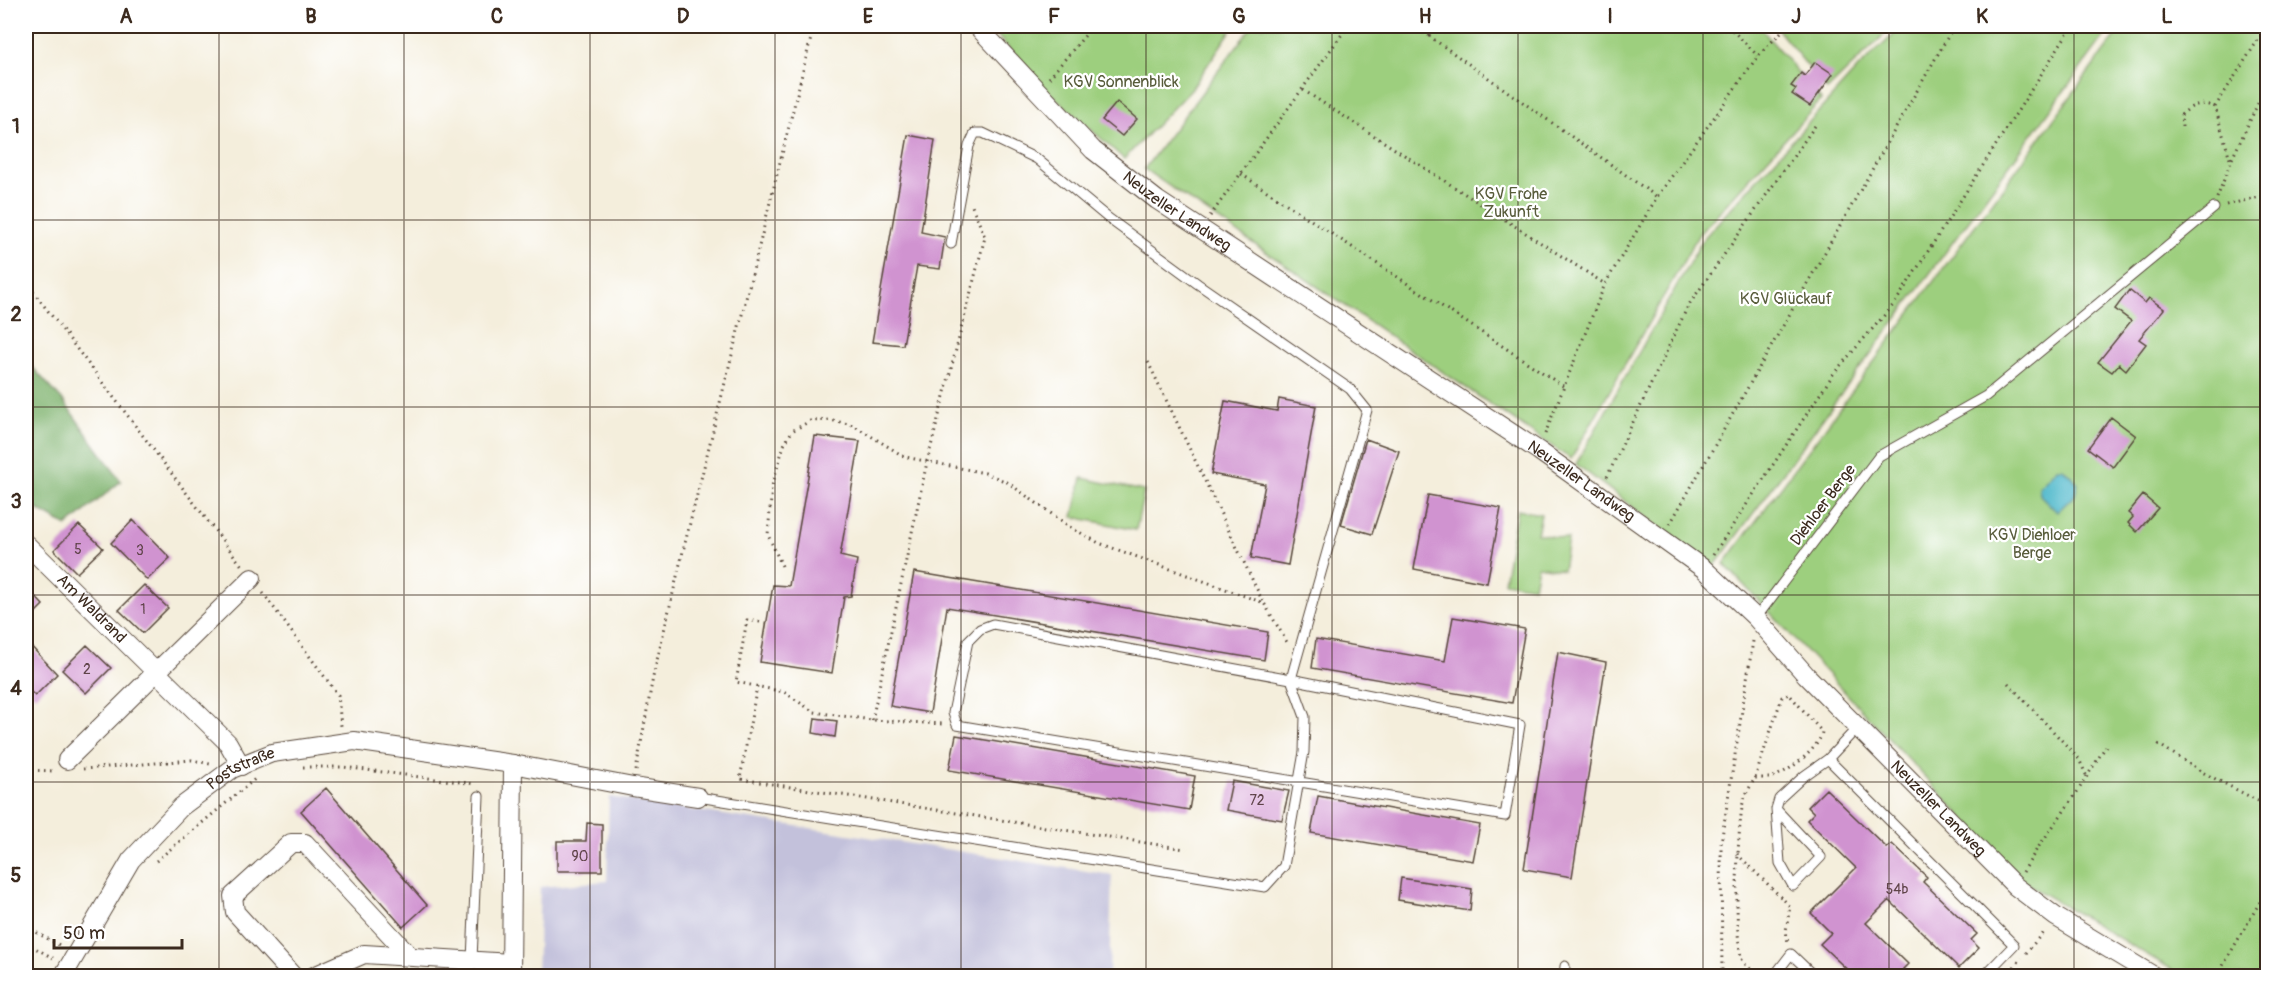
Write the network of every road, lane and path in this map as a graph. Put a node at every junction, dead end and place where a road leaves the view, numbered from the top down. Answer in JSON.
{"nodes":[{"id":1,"x":814,"y":26,"type":"edge"},
{"id":2,"x":977,"y":26,"type":"edge"},
{"id":3,"x":1093,"y":26,"type":"edge"},
{"id":4,"x":1348,"y":26,"type":"edge"},
{"id":5,"x":1413,"y":26,"type":"edge"},
{"id":6,"x":1436,"y":26,"type":"edge"},
{"id":7,"x":1728,"y":26,"type":"edge"},
{"id":8,"x":1787,"y":26,"type":"edge"},
{"id":9,"x":1954,"y":26,"type":"edge"},
{"id":10,"x":2072,"y":26,"type":"edge"},
{"id":11,"x":2268,"y":26,"type":"edge"},
{"id":12,"x":1429,"y":36,"type":"junction"},
{"id":13,"x":1758,"y":56,"type":"junction"},
{"id":14,"x":2268,"y":82,"type":"edge"},
{"id":15,"x":1303,"y":90,"type":"junction"},
{"id":16,"x":1038,"y":91,"type":"junction"},
{"id":17,"x":2215,"y":107,"type":"junction"},
{"id":18,"x":1817,"y":123,"type":"dead end"},
{"id":19,"x":2182,"y":127,"type":"dead end"},
{"id":20,"x":2231,"y":160,"type":"junction"},
{"id":21,"x":1241,"y":174,"type":"junction"},
{"id":22,"x":961,"y":183,"type":"junction"},
{"id":23,"x":2268,"y":195,"type":"edge"},
{"id":24,"x":1657,"y":197,"type":"junction"},
{"id":25,"x":2214,"y":208,"type":"junction"},
{"id":26,"x":1201,"y":228,"type":"junction"},
{"id":27,"x":951,"y":244,"type":"dead end"},
{"id":28,"x":26,"y":282,"type":"edge"},
{"id":29,"x":1605,"y":284,"type":"junction"},
{"id":30,"x":1148,"y":362,"type":"dead end"},
{"id":31,"x":1563,"y":386,"type":"junction"},
{"id":32,"x":1539,"y":451,"type":"junction"},
{"id":33,"x":927,"y":462,"type":"junction"},
{"id":34,"x":1599,"y":492,"type":"junction"},
{"id":35,"x":1662,"y":537,"type":"junction"},
{"id":36,"x":26,"y":544,"type":"edge"},
{"id":37,"x":782,"y":566,"type":"dead end"},
{"id":38,"x":1704,"y":569,"type":"junction"},
{"id":39,"x":252,"y":578,"type":"junction"},
{"id":40,"x":1264,"y":603,"type":"junction"},
{"id":41,"x":1756,"y":618,"type":"junction"},
{"id":42,"x":766,"y":623,"type":"dead end"},
{"id":43,"x":1297,"y":660,"type":"junction"},
{"id":44,"x":156,"y":672,"type":"junction"},
{"id":45,"x":1291,"y":679,"type":"junction"},
{"id":46,"x":2008,"y":684,"type":"dead end"},
{"id":47,"x":757,"y":686,"type":"junction"},
{"id":48,"x":872,"y":720,"type":"junction"},
{"id":49,"x":957,"y":725,"type":"junction"},
{"id":50,"x":1858,"y":727,"type":"junction"},
{"id":51,"x":342,"y":743,"type":"junction"},
{"id":52,"x":2158,"y":744,"type":"dead end"},
{"id":53,"x":2106,"y":746,"type":"dead end"},
{"id":54,"x":1828,"y":759,"type":"junction"},
{"id":55,"x":513,"y":764,"type":"junction"},
{"id":56,"x":68,"y":767,"type":"junction"},
{"id":57,"x":301,"y":767,"type":"dead end"},
{"id":58,"x":237,"y":768,"type":"junction"},
{"id":59,"x":26,"y":770,"type":"edge"},
{"id":60,"x":260,"y":775,"type":"dead end"},
{"id":61,"x":2087,"y":777,"type":"junction"},
{"id":62,"x":1299,"y":780,"type":"junction"},
{"id":63,"x":479,"y":784,"type":"dead end"},
{"id":64,"x":633,"y":787,"type":"junction"},
{"id":65,"x":479,"y":796,"type":"dead end"},
{"id":66,"x":698,"y":797,"type":"joint"},
{"id":67,"x":2268,"y":806,"type":"edge"},
{"id":68,"x":1776,"y":809,"type":"junction"},
{"id":69,"x":1185,"y":849,"type":"dead end"},
{"id":70,"x":1737,"y":854,"type":"dead end"},
{"id":71,"x":152,"y":865,"type":"dead end"},
{"id":72,"x":2015,"y":886,"type":"junction"},
{"id":73,"x":2268,"y":888,"type":"edge"},
{"id":74,"x":2056,"y":917,"type":"junction"},
{"id":75,"x":26,"y":927,"type":"edge"},
{"id":76,"x":26,"y":943,"type":"edge"},
{"id":77,"x":1791,"y":954,"type":"junction"},
{"id":78,"x":410,"y":956,"type":"junction"},
{"id":79,"x":472,"y":960,"type":"junction"},
{"id":80,"x":69,"y":965,"type":"edge"},
{"id":81,"x":511,"y":970,"type":"edge"},
{"id":82,"x":293,"y":976,"type":"edge"},
{"id":83,"x":314,"y":976,"type":"edge"},
{"id":84,"x":1722,"y":976,"type":"edge"},
{"id":85,"x":1774,"y":976,"type":"edge"},
{"id":86,"x":1814,"y":976,"type":"edge"},
{"id":87,"x":1984,"y":976,"type":"edge"},
{"id":88,"x":2006,"y":976,"type":"edge"},
{"id":89,"x":2154,"y":976,"type":"edge"},
{"id":90,"x":2217,"y":976,"type":"edge"}],
"edges":[{"from":1,"to":64,"type":"path"},
{"from":2,"to":16,"type":"street","name":"Neuzeller Landweg"},
{"from":3,"to":16,"type":"path"},
{"from":4,"to":15,"type":"path"},
{"from":5,"to":12,"type":"path"},
{"from":6,"to":12,"type":"path"},
{"from":7,"to":13,"type":"path"},
{"from":8,"to":13,"type":"path"},
{"from":9,"to":35,"type":"path"},
{"from":10,"to":38,"type":"path"},
{"from":11,"to":17,"type":"path"},
{"from":12,"to":24,"type":"path"},
{"from":13,"to":24,"type":"path"},
{"from":14,"to":20,"type":"path"},
{"from":15,"to":21,"type":"path"},
{"from":15,"to":29,"type":"path"},
{"from":16,"to":26,"type":"street","name":"Neuzeller Landweg"},
{"from":17,"to":19,"type":"path"},
{"from":17,"to":20,"type":"path"},
{"from":18,"to":34,"type":"path"},
{"from":20,"to":25,"type":"path"},
{"from":21,"to":26,"type":"path"},
{"from":21,"to":31,"type":"path"},
{"from":22,"to":27,"type":"lane"},
{"from":22,"to":33,"type":"path"},
{"from":22,"to":43,"type":"lane"},
{"from":23,"to":25,"type":"path"},
{"from":24,"to":29,"type":"path"},
{"from":25,"to":41,"type":"lane","name":"Diehloer Berge"},
{"from":26,"to":32,"type":"street","name":"Neuzeller Landweg"},
{"from":28,"to":39,"type":"path"},
{"from":29,"to":31,"type":"path"},
{"from":30,"to":40,"type":"path"},
{"from":31,"to":32,"type":"path"},
{"from":32,"to":34,"type":"street","name":"Neuzeller Landweg"},
{"from":33,"to":37,"type":"path"},
{"from":33,"to":40,"type":"path"},
{"from":33,"to":48,"type":"path"},
{"from":34,"to":35,"type":"street","name":"Neuzeller Landweg"},
{"from":35,"to":38,"type":"street","name":"Neuzeller Landweg"},
{"from":36,"to":44,"type":"street","name":"Am Waldrand"},
{"from":38,"to":41,"type":"street","name":"Neuzeller Landweg"},
{"from":39,"to":44,"type":"street"},
{"from":39,"to":51,"type":"path"},
{"from":40,"to":43,"type":"path"},
{"from":41,"to":50,"type":"street","name":"Neuzeller Landweg"},
{"from":41,"to":84,"type":"path"},
{"from":42,"to":47,"type":"path"},
{"from":43,"to":45,"type":"lane"},
{"from":44,"to":56,"type":"street"},
{"from":44,"to":58,"type":"street","name":"Am Waldrand"},
{"from":45,"to":49,"type":"lane"},
{"from":45,"to":62,"type":"lane"},
{"from":45,"to":62,"type":"lane"},
{"from":46,"to":61,"type":"path"},
{"from":47,"to":48,"type":"path"},
{"from":47,"to":69,"type":"path"},
{"from":48,"to":49,"type":"path"},
{"from":49,"to":62,"type":"lane"},
{"from":50,"to":54,"type":"lane"},
{"from":50,"to":72,"type":"street","name":"Neuzeller Landweg"},
{"from":51,"to":55,"type":"street","name":"Poststraße"},
{"from":51,"to":58,"type":"street","name":"Poststraße"},
{"from":52,"to":67,"type":"path"},
{"from":53,"to":61,"type":"path"},
{"from":54,"to":68,"type":"lane"},
{"from":54,"to":87,"type":"lane"},
{"from":55,"to":64,"type":"street","name":"Poststraße"},
{"from":55,"to":81,"type":"street"},
{"from":56,"to":58,"type":"path"},
{"from":56,"to":59,"type":"path"},
{"from":57,"to":63,"type":"path"},
{"from":58,"to":80,"type":"street","name":"Poststraße"},
{"from":60,"to":71,"type":"path"},
{"from":61,"to":72,"type":"path"},
{"from":62,"to":66,"type":"lane"},
{"from":64,"to":66,"type":"street","name":"Poststraße"},
{"from":65,"to":79,"type":"lane"},
{"from":68,"to":68,"type":"lane"},
{"from":70,"to":77,"type":"path"},
{"from":72,"to":74,"type":"street","name":"Neuzeller Landweg"},
{"from":73,"to":90,"type":"path"},
{"from":74,"to":88,"type":"path"},
{"from":74,"to":89,"type":"street","name":"Neuzeller Landweg"},
{"from":75,"to":80,"type":"path"},
{"from":76,"to":80,"type":"path"},
{"from":77,"to":85,"type":"lane"},
{"from":77,"to":86,"type":"lane"},
{"from":78,"to":79,"type":"street"},
{"from":78,"to":82,"type":"street"},
{"from":78,"to":83,"type":"street"},
{"from":79,"to":81,"type":"street"}]}
